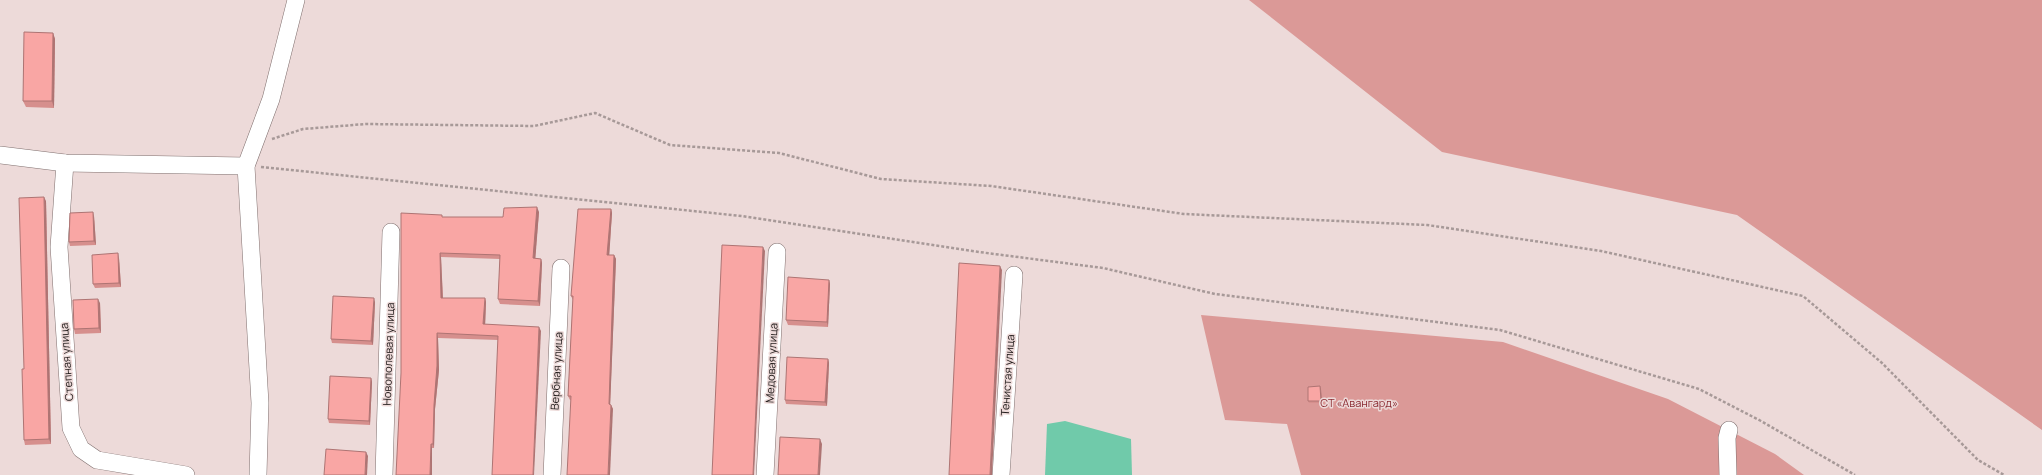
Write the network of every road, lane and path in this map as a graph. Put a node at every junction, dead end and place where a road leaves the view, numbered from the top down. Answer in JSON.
{"nodes":[{"id":1,"x":296,"y":0,"type":"edge"},
{"id":2,"x":268,"y":140,"type":"dead end"},
{"id":3,"x":0,"y":155,"type":"edge"},
{"id":4,"x":65,"y":163,"type":"junction"},
{"id":5,"x":246,"y":166,"type":"junction"},
{"id":6,"x":391,"y":232,"type":"dead end"},
{"id":7,"x":777,"y":252,"type":"dead end"},
{"id":8,"x":561,"y":268,"type":"dead end"},
{"id":9,"x":1014,"y":275,"type":"dead end"},
{"id":10,"x":1729,"y":430,"type":"dead end"},
{"id":11,"x":186,"y":475,"type":"edge"},
{"id":12,"x":258,"y":475,"type":"edge"},
{"id":13,"x":384,"y":475,"type":"edge"},
{"id":14,"x":552,"y":475,"type":"edge"},
{"id":15,"x":765,"y":475,"type":"edge"},
{"id":16,"x":1001,"y":475,"type":"edge"},
{"id":17,"x":1728,"y":475,"type":"edge"},
{"id":18,"x":1855,"y":475,"type":"edge"},
{"id":19,"x":2004,"y":475,"type":"edge"}],
"edges":[{"from":1,"to":5,"type":"street"},
{"from":2,"to":19,"type":"path"},
{"from":3,"to":4,"type":"street"},
{"from":4,"to":5,"type":"street"},
{"from":4,"to":11,"type":"street","name":"Степная улица"},
{"from":5,"to":12,"type":"street"},
{"from":5,"to":18,"type":"path"},
{"from":6,"to":13,"type":"street","name":"Новополевая улица"},
{"from":7,"to":15,"type":"street","name":"Медовая улица"},
{"from":8,"to":14,"type":"street","name":"Вербная улица"},
{"from":9,"to":16,"type":"street","name":"Тенистая улица"},
{"from":10,"to":17,"type":"street"}]}
